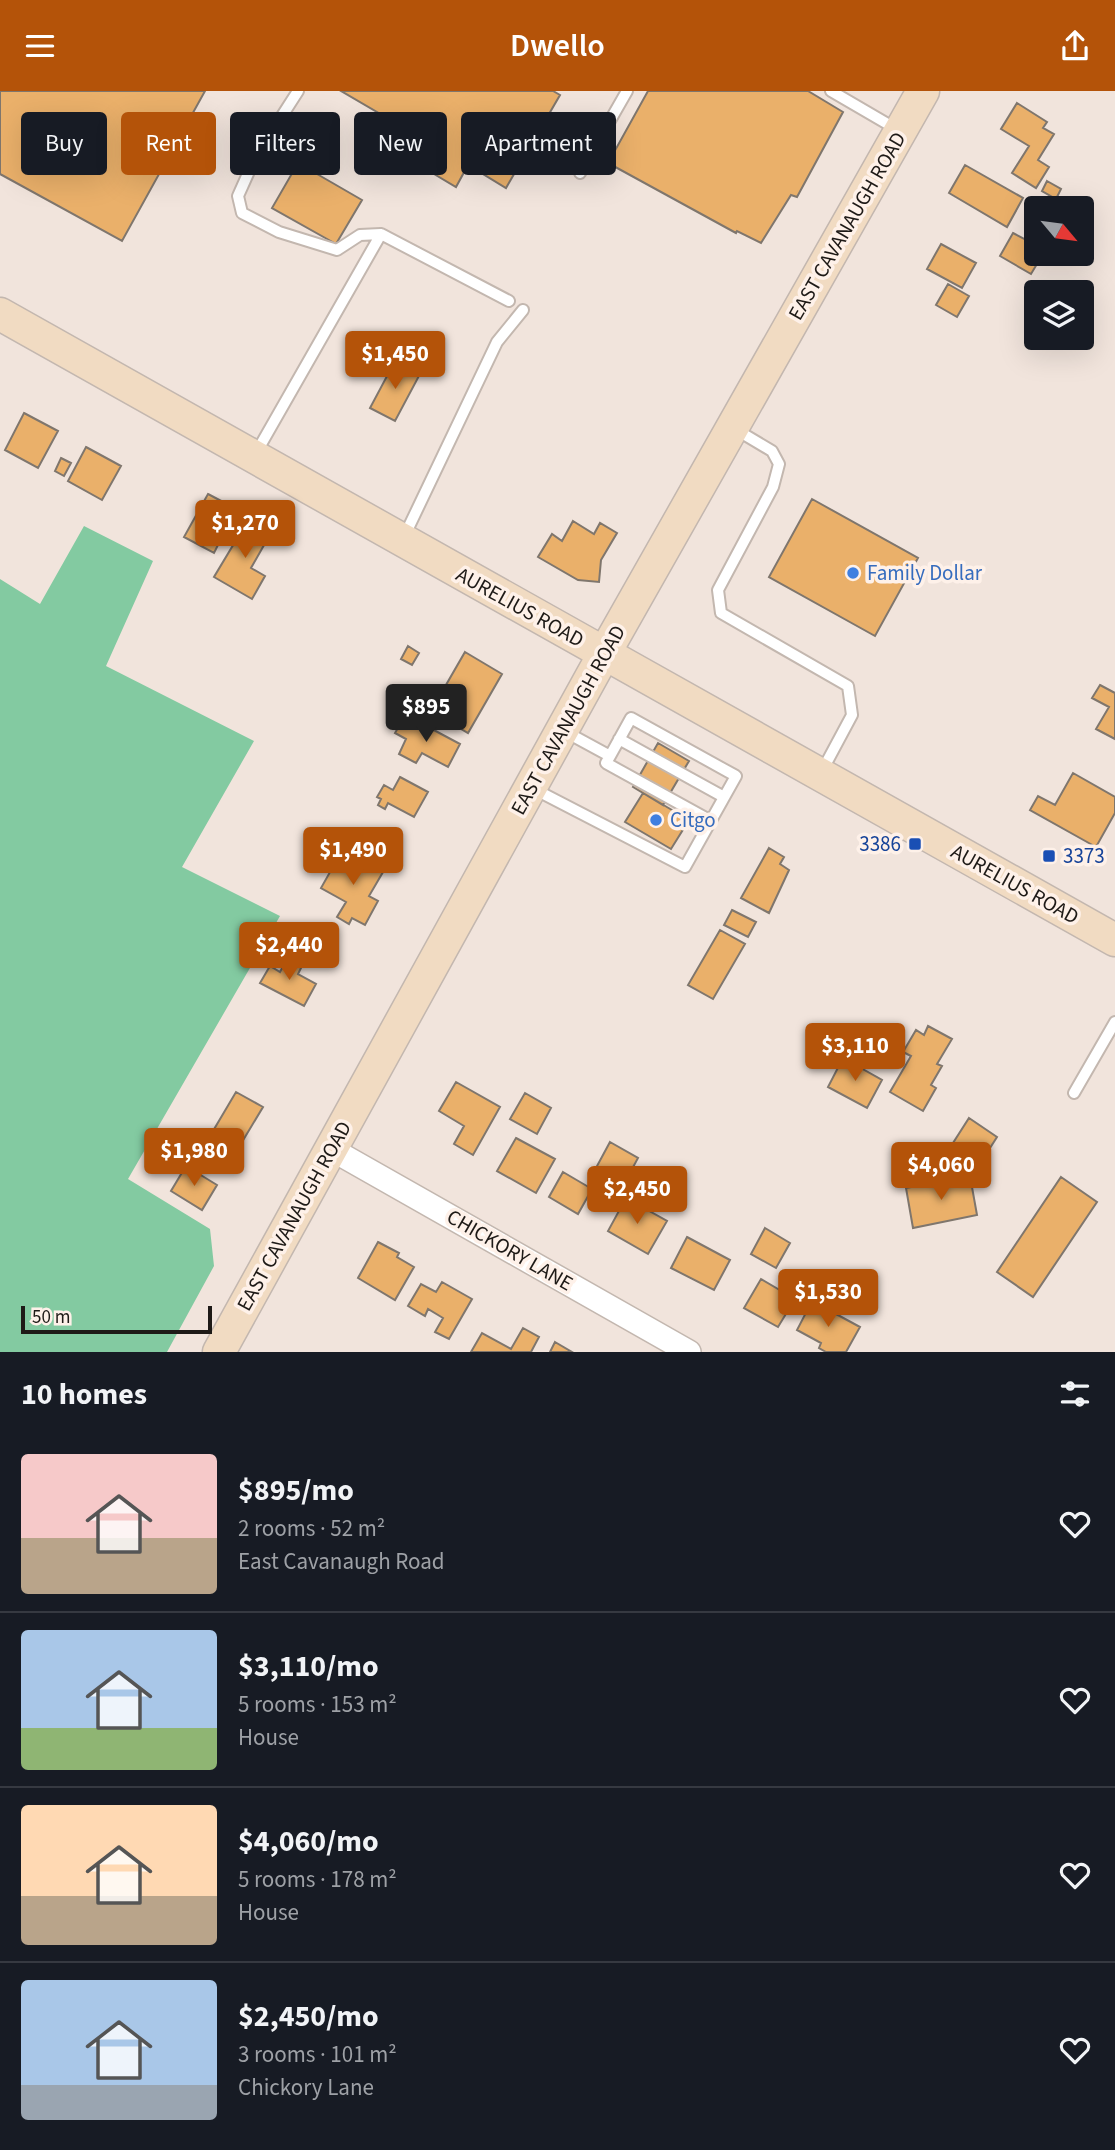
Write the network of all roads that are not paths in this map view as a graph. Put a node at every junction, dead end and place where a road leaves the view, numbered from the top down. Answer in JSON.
{"nodes":[{"id":1,"x":298,"y":91,"type":"edge"},
{"id":2,"x":628,"y":91,"type":"edge"},
{"id":3,"x":831,"y":91,"type":"edge"},
{"id":4,"x":923,"y":91,"type":"edge"},
{"id":5,"x":616,"y":112,"type":"edge"},
{"id":6,"x":900,"y":132,"type":"junction"},
{"id":7,"x":381,"y":234,"type":"junction"},
{"id":8,"x":509,"y":301,"type":"dead end"},
{"id":9,"x":523,"y":310,"type":"dead end"},
{"id":10,"x":0,"y":314,"type":"edge"},
{"id":11,"x":733,"y":428,"type":"junction"},
{"id":12,"x":254,"y":457,"type":"junction"},
{"id":13,"x":402,"y":540,"type":"junction"},
{"id":14,"x":604,"y":654,"type":"junction"},
{"id":15,"x":562,"y":730,"type":"junction"},
{"id":16,"x":619,"y":739,"type":"junction"},
{"id":17,"x":610,"y":755,"type":"junction"},
{"id":18,"x":820,"y":775,"type":"junction"},
{"id":19,"x":530,"y":787,"type":"junction"},
{"id":20,"x":724,"y":797,"type":"junction"},
{"id":21,"x":711,"y":821,"type":"junction"},
{"id":22,"x":1115,"y":940,"type":"edge"},
{"id":23,"x":1115,"y":1021,"type":"edge"},
{"id":24,"x":1074,"y":1093,"type":"dead end"},
{"id":25,"x":331,"y":1149,"type":"junction"},
{"id":26,"x":219,"y":1352,"type":"edge"},
{"id":27,"x":690,"y":1352,"type":"edge"}],
"edges":[{"from":1,"to":7,"type":"lane"},
{"from":2,"to":5,"type":"lane"},
{"from":3,"to":6,"type":"lane"},
{"from":4,"to":6,"type":"street","name":"EAST CAVANAUGH ROAD"},
{"from":6,"to":11,"type":"street","name":"EAST CAVANAUGH ROAD"},
{"from":7,"to":8,"type":"lane"},
{"from":7,"to":12,"type":"lane"},
{"from":9,"to":13,"type":"lane"},
{"from":10,"to":12,"type":"street","name":"AURELIUS ROAD"},
{"from":11,"to":14,"type":"street","name":"EAST CAVANAUGH ROAD"},
{"from":11,"to":18,"type":"lane"},
{"from":12,"to":13,"type":"street","name":"AURELIUS ROAD"},
{"from":13,"to":14,"type":"street","name":"AURELIUS ROAD"},
{"from":14,"to":15,"type":"street","name":"EAST CAVANAUGH ROAD"},
{"from":14,"to":18,"type":"street","name":"AURELIUS ROAD"},
{"from":15,"to":17,"type":"lane"},
{"from":15,"to":19,"type":"street","name":"EAST CAVANAUGH ROAD"},
{"from":16,"to":17,"type":"lane"},
{"from":16,"to":20,"type":"lane"},
{"from":16,"to":20,"type":"lane"},
{"from":17,"to":21,"type":"lane"},
{"from":18,"to":22,"type":"street","name":"AURELIUS ROAD"},
{"from":19,"to":21,"type":"lane"},
{"from":19,"to":25,"type":"street","name":"EAST CAVANAUGH ROAD"},
{"from":20,"to":21,"type":"lane"},
{"from":23,"to":24,"type":"lane"},
{"from":25,"to":26,"type":"street","name":"EAST CAVANAUGH ROAD"},
{"from":25,"to":27,"type":"street","name":"CHICKORY LANE"}]}
